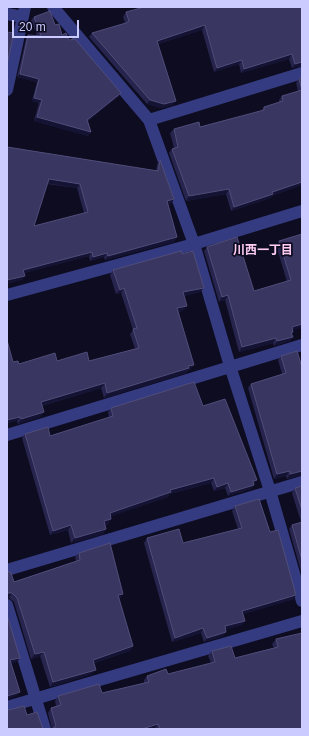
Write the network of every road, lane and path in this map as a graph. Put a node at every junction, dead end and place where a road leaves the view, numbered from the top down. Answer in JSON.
{"nodes":[{"id":1,"x":54,"y":7,"type":"edge"},
{"id":2,"x":24,"y":12,"type":"edge"},
{"id":3,"x":7,"y":14,"type":"edge"},
{"id":4,"x":302,"y":73,"type":"edge"},
{"id":5,"x":7,"y":90,"type":"edge"},
{"id":6,"x":149,"y":120,"type":"junction"},
{"id":7,"x":302,"y":211,"type":"edge"},
{"id":8,"x":194,"y":244,"type":"junction"},
{"id":9,"x":7,"y":295,"type":"edge"},
{"id":10,"x":302,"y":345,"type":"edge"},
{"id":11,"x":230,"y":366,"type":"junction"},
{"id":12,"x":7,"y":435,"type":"edge"},
{"id":13,"x":302,"y":482,"type":"edge"},
{"id":14,"x":270,"y":491,"type":"junction"},
{"id":15,"x":7,"y":570,"type":"edge"},
{"id":16,"x":302,"y":601,"type":"edge"},
{"id":17,"x":7,"y":605,"type":"edge"},
{"id":18,"x":302,"y":621,"type":"edge"},
{"id":19,"x":36,"y":698,"type":"junction"},
{"id":20,"x":7,"y":707,"type":"edge"},
{"id":21,"x":45,"y":729,"type":"edge"}],
"edges":[{"from":1,"to":6,"type":"street"},
{"from":2,"to":3,"type":"street"},
{"from":2,"to":5,"type":"street"},
{"from":4,"to":6,"type":"street"},
{"from":6,"to":8,"type":"street"},
{"from":7,"to":8,"type":"street"},
{"from":8,"to":9,"type":"street"},
{"from":8,"to":11,"type":"street"},
{"from":10,"to":11,"type":"street"},
{"from":11,"to":12,"type":"street"},
{"from":11,"to":14,"type":"street"},
{"from":13,"to":14,"type":"street"},
{"from":14,"to":15,"type":"street"},
{"from":14,"to":16,"type":"street"},
{"from":17,"to":19,"type":"street"},
{"from":18,"to":19,"type":"street"},
{"from":19,"to":20,"type":"street"},
{"from":19,"to":21,"type":"street"}]}
